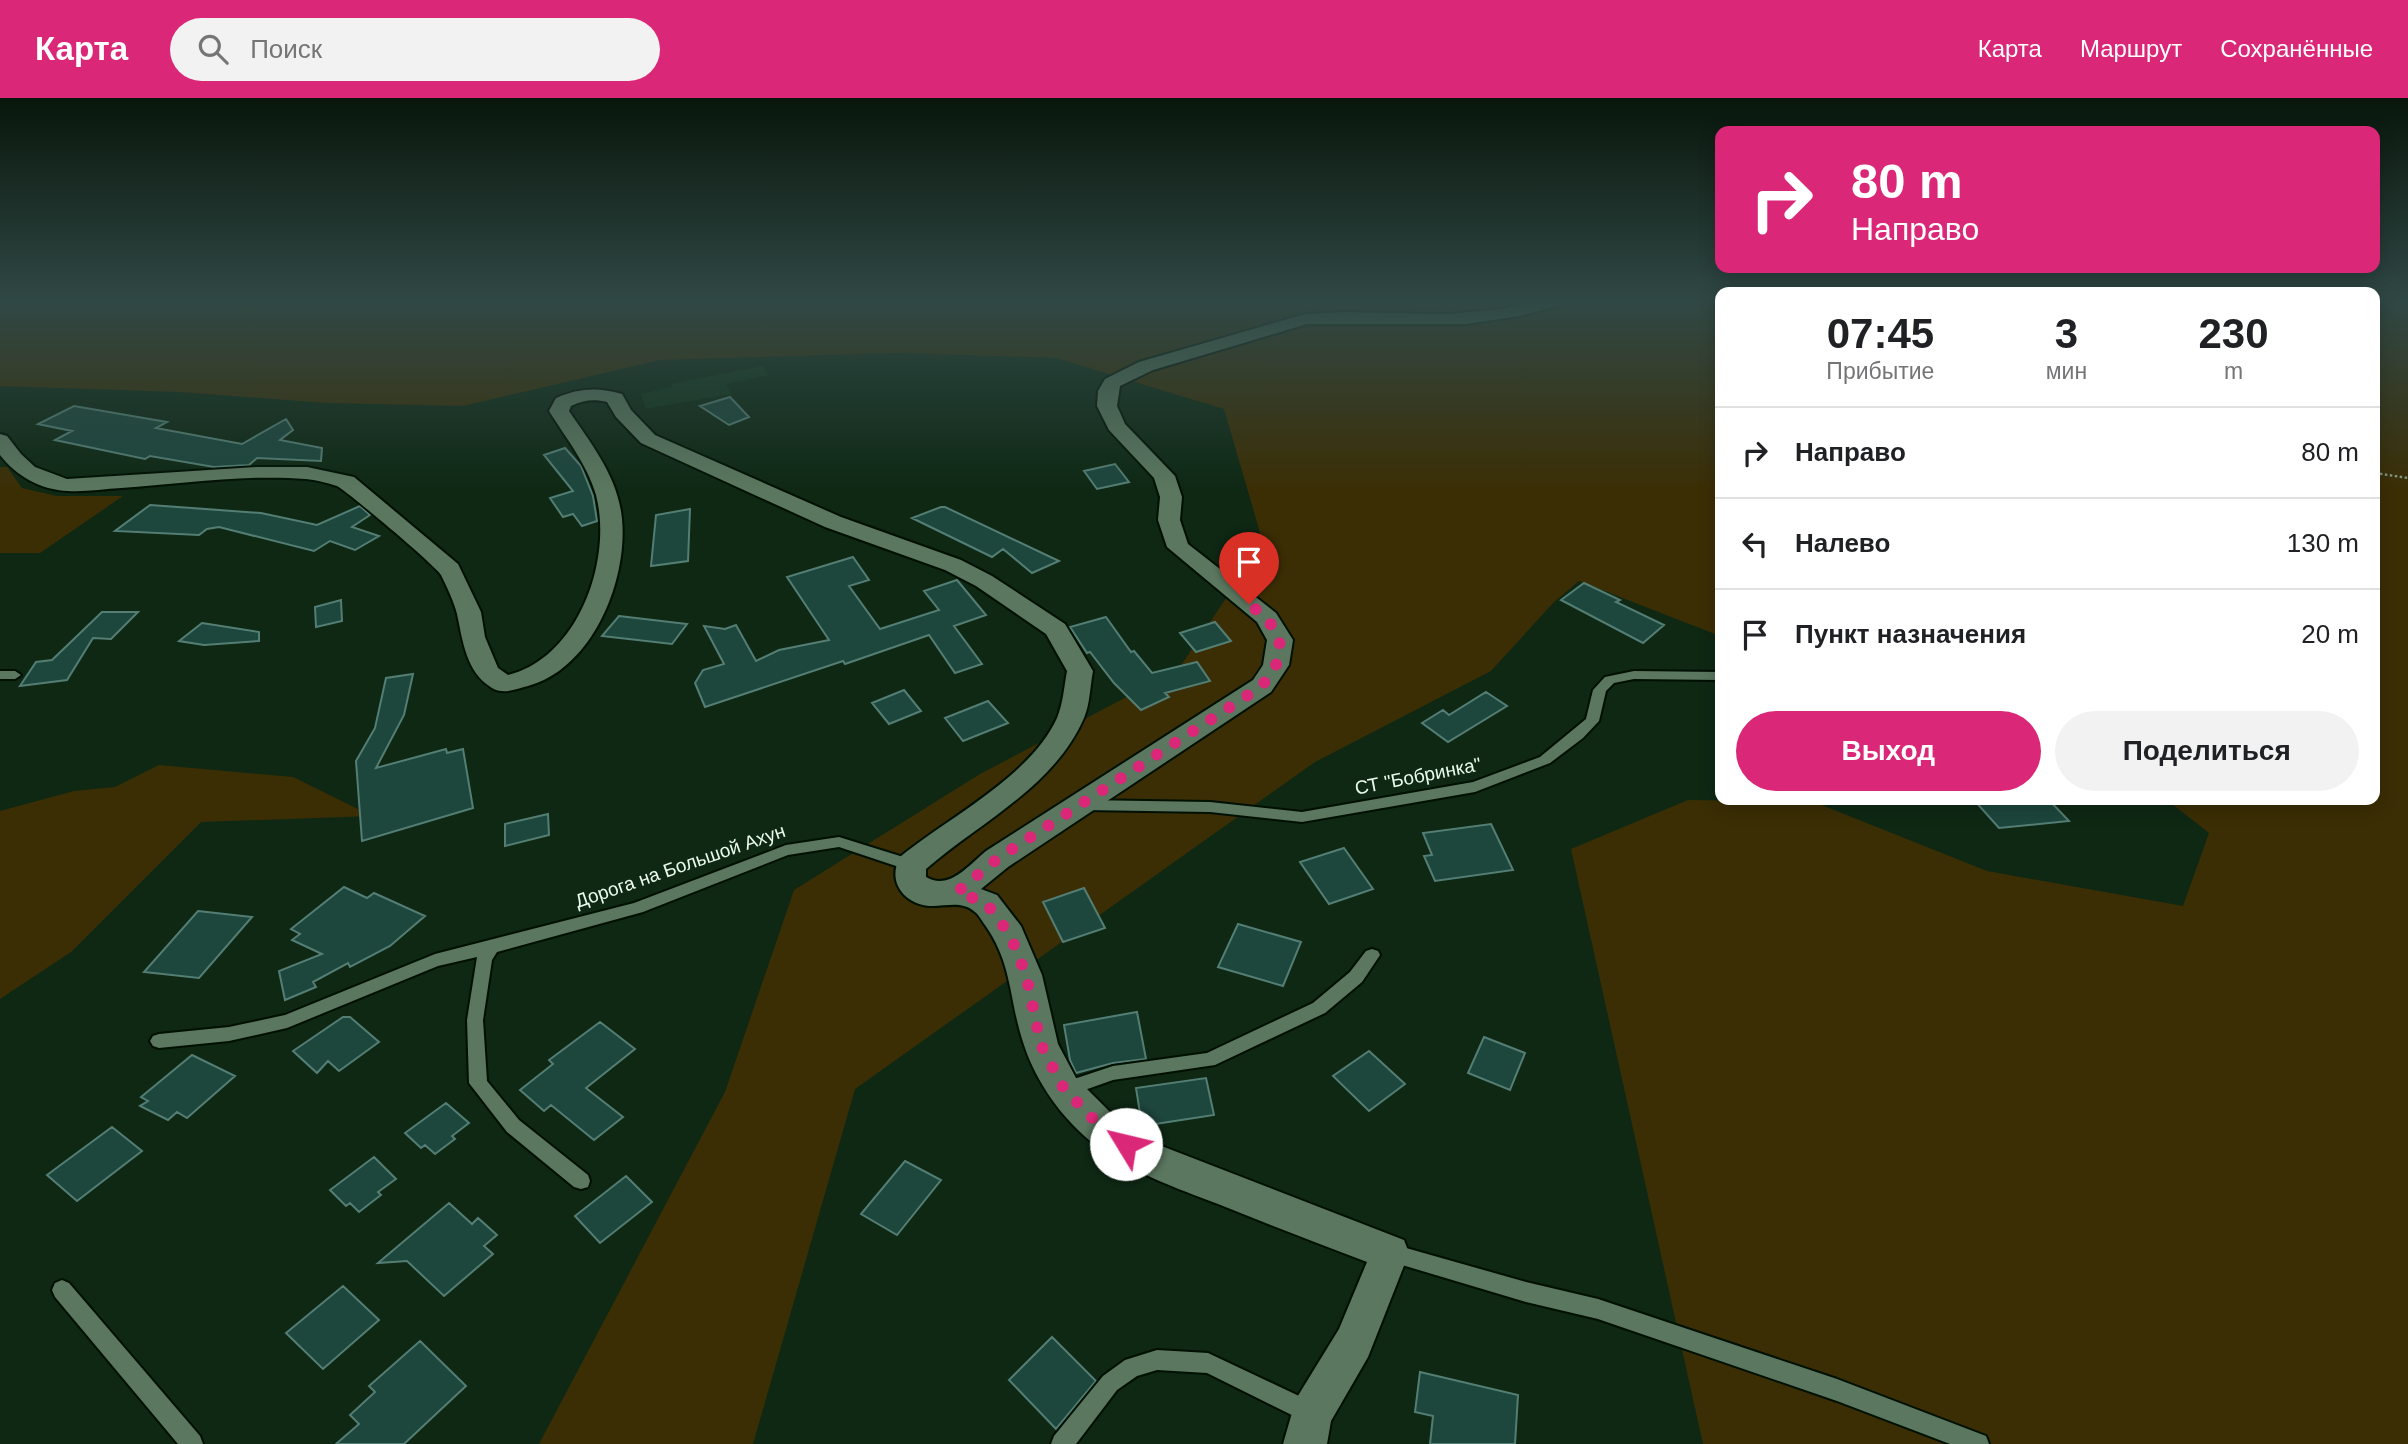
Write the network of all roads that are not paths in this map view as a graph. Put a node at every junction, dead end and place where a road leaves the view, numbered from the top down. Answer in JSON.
{"nodes":[{"id":1,"x":1153,"y":364,"type":"edge"},
{"id":2,"x":0,"y":440,"type":"edge"},
{"id":3,"x":0,"y":675,"type":"edge"},
{"id":4,"x":15,"y":675,"type":"dead end"},
{"id":5,"x":1715,"y":677,"type":"edge"},
{"id":6,"x":1078,"y":804,"type":"junction"},
{"id":7,"x":911,"y":865,"type":"junction"},
{"id":8,"x":957,"y":892,"type":"junction"},
{"id":9,"x":492,"y":947,"type":"junction"},
{"id":10,"x":1372,"y":956,"type":"dead end"},
{"id":11,"x":159,"y":1041,"type":"dead end"},
{"id":12,"x":1064,"y":1089,"type":"junction"},
{"id":13,"x":581,"y":1181,"type":"dead end"},
{"id":14,"x":1390,"y":1253,"type":"junction"},
{"id":15,"x":62,"y":1290,"type":"dead end"},
{"id":16,"x":1308,"y":1429,"type":"edge"},
{"id":17,"x":192,"y":1444,"type":"edge"},
{"id":18,"x":1062,"y":1444,"type":"edge"},
{"id":19,"x":1978,"y":1444,"type":"edge"}],
"edges":[{"from":1,"to":6,"type":"street"},
{"from":2,"to":7,"type":"street"},
{"from":3,"to":4,"type":"lane"},
{"from":5,"to":6,"type":"lane","name":"СТ \"Бобринка\""},
{"from":6,"to":8,"type":"street"},
{"from":7,"to":8,"type":"street"},
{"from":7,"to":9,"type":"lane","name":"Дорога на Большой Ахун"},
{"from":8,"to":12,"type":"street"},
{"from":9,"to":11,"type":"lane","name":"Дорога на Большой Ахун"},
{"from":9,"to":13,"type":"lane"},
{"from":10,"to":12,"type":"lane"},
{"from":12,"to":14,"type":"street"},
{"from":14,"to":16,"type":"street"},
{"from":14,"to":19,"type":"lane"},
{"from":15,"to":17,"type":"lane"},
{"from":16,"to":18,"type":"lane"}]}
